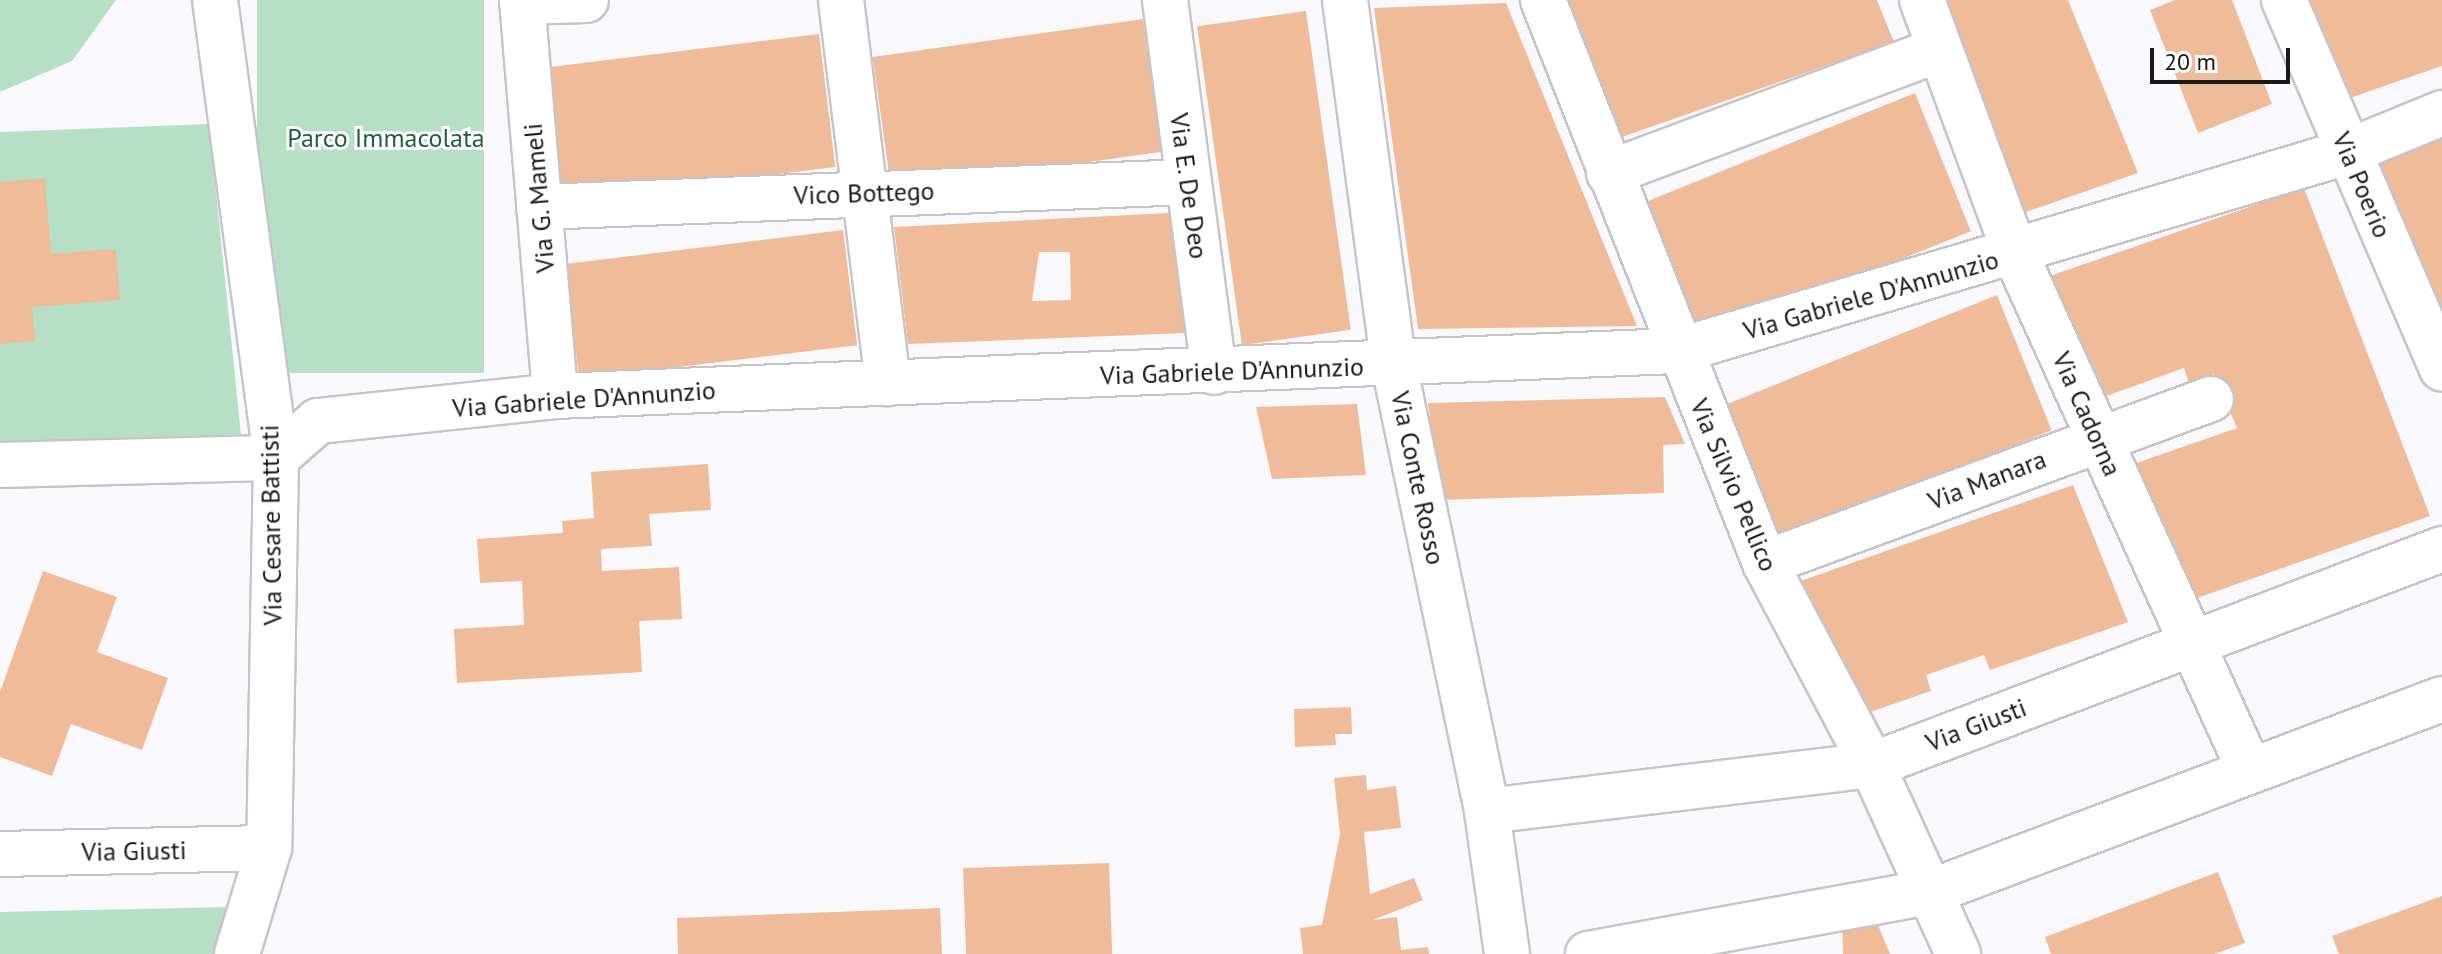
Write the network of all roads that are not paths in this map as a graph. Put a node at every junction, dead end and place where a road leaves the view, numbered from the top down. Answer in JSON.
{"nodes":[{"id":1,"x":215,"y":0,"type":"edge"},
{"id":2,"x":586,"y":0,"type":"edge"},
{"id":3,"x":841,"y":0,"type":"edge"},
{"id":4,"x":1165,"y":0,"type":"edge"},
{"id":5,"x":1345,"y":0,"type":"edge"},
{"id":6,"x":1543,"y":0,"type":"edge"},
{"id":7,"x":1922,"y":0,"type":"edge"},
{"id":8,"x":2284,"y":0,"type":"edge"},
{"id":9,"x":522,"y":1,"type":"edge"},
{"id":10,"x":1940,"y":49,"type":"junction"},
{"id":11,"x":2442,"y":113,"type":"edge"},
{"id":12,"x":2347,"y":152,"type":"junction"},
{"id":13,"x":1609,"y":173,"type":"junction"},
{"id":14,"x":1189,"y":182,"type":"junction"},
{"id":15,"x":865,"y":193,"type":"junction"},
{"id":16,"x":539,"y":207,"type":"junction"},
{"id":17,"x":2015,"y":253,"type":"junction"},
{"id":18,"x":1677,"y":351,"type":"junction"},
{"id":19,"x":1394,"y":365,"type":"junction"},
{"id":20,"x":2442,"y":369,"type":"edge"},
{"id":21,"x":1214,"y":372,"type":"junction"},
{"id":22,"x":888,"y":383,"type":"junction"},
{"id":23,"x":555,"y":396,"type":"junction"},
{"id":24,"x":2211,"y":399,"type":"dead end"},
{"id":25,"x":2098,"y":438,"type":"junction"},
{"id":26,"x":276,"y":458,"type":"junction"},
{"id":27,"x":0,"y":465,"type":"edge"},
{"id":28,"x":2442,"y":549,"type":"edge"},
{"id":29,"x":1765,"y":563,"type":"junction"},
{"id":30,"x":2187,"y":643,"type":"junction"},
{"id":31,"x":2442,"y":699,"type":"edge"},
{"id":32,"x":1872,"y":765,"type":"junction"},
{"id":33,"x":2250,"y":771,"type":"junction"},
{"id":34,"x":1487,"y":811,"type":"junction"},
{"id":35,"x":269,"y":848,"type":"junction"},
{"id":36,"x":0,"y":854,"type":"edge"},
{"id":37,"x":1933,"y":891,"type":"junction"},
{"id":38,"x":237,"y":954,"type":"edge"},
{"id":39,"x":1507,"y":954,"type":"edge"},
{"id":40,"x":1588,"y":954,"type":"edge"},
{"id":41,"x":1958,"y":954,"type":"edge"}],
"edges":[{"from":1,"to":26,"type":"street","name":"Via Cesare Battisti"},
{"from":2,"to":9,"type":"street"},
{"from":3,"to":15,"type":"street"},
{"from":4,"to":14,"type":"street","name":"Via E. De Deo"},
{"from":5,"to":19,"type":"street","name":"Via Conte Rosso"},
{"from":6,"to":13,"type":"street","name":"Via Silvio Pellico"},
{"from":7,"to":10,"type":"street","name":"Via Cadorna"},
{"from":8,"to":12,"type":"street","name":"Via Poerio"},
{"from":9,"to":16,"type":"street","name":"Via G. Mameli"},
{"from":10,"to":13,"type":"street"},
{"from":10,"to":17,"type":"street","name":"Via Cadorna"},
{"from":11,"to":12,"type":"street","name":"Via Gabriele D'Annunzio"},
{"from":12,"to":17,"type":"street","name":"Via Gabriele D'Annunzio"},
{"from":12,"to":20,"type":"street","name":"Via Poerio"},
{"from":13,"to":18,"type":"street","name":"Via Silvio Pellico"},
{"from":14,"to":15,"type":"street","name":"Vico Bottego"},
{"from":14,"to":21,"type":"street","name":"Via E. De Deo"},
{"from":15,"to":16,"type":"street","name":"Vico Bottego"},
{"from":15,"to":22,"type":"street"},
{"from":16,"to":23,"type":"street","name":"Via G. Mameli"},
{"from":17,"to":18,"type":"street","name":"Via Gabriele D'Annunzio"},
{"from":17,"to":25,"type":"street","name":"Via Cadorna"},
{"from":18,"to":19,"type":"street","name":"Via Gabriele D'Annunzio"},
{"from":18,"to":29,"type":"street","name":"Via Silvio Pellico"},
{"from":19,"to":21,"type":"street","name":"Via Gabriele D'Annunzio"},
{"from":19,"to":34,"type":"street","name":"Via Conte Rosso"},
{"from":21,"to":22,"type":"street","name":"Via Gabriele D'Annunzio"},
{"from":22,"to":23,"type":"street","name":"Via Gabriele D'Annunzio"},
{"from":23,"to":26,"type":"street","name":"Via Gabriele D'Annunzio"},
{"from":24,"to":25,"type":"street","name":"Via Manara"},
{"from":25,"to":29,"type":"street","name":"Via Manara"},
{"from":25,"to":30,"type":"street","name":"Via Cadorna"},
{"from":26,"to":27,"type":"street"},
{"from":26,"to":35,"type":"street","name":"Via Cesare Battisti"},
{"from":28,"to":30,"type":"street","name":"Via Giusti"},
{"from":29,"to":32,"type":"street","name":"Via Silvio Pellico"},
{"from":30,"to":32,"type":"street","name":"Via Giusti"},
{"from":30,"to":33,"type":"street","name":"Via Cadorna"},
{"from":31,"to":33,"type":"street"},
{"from":32,"to":34,"type":"street","name":"Via Giusti"},
{"from":32,"to":37,"type":"street","name":"Via Silvio Pellico"},
{"from":33,"to":37,"type":"street"},
{"from":34,"to":39,"type":"street","name":"Via Conte Rosso"},
{"from":35,"to":36,"type":"street","name":"Via Giusti"},
{"from":35,"to":38,"type":"street","name":"Via Cesare Battisti"},
{"from":37,"to":40,"type":"street"},
{"from":37,"to":41,"type":"street","name":"Via Silvio Pellico"}]}
